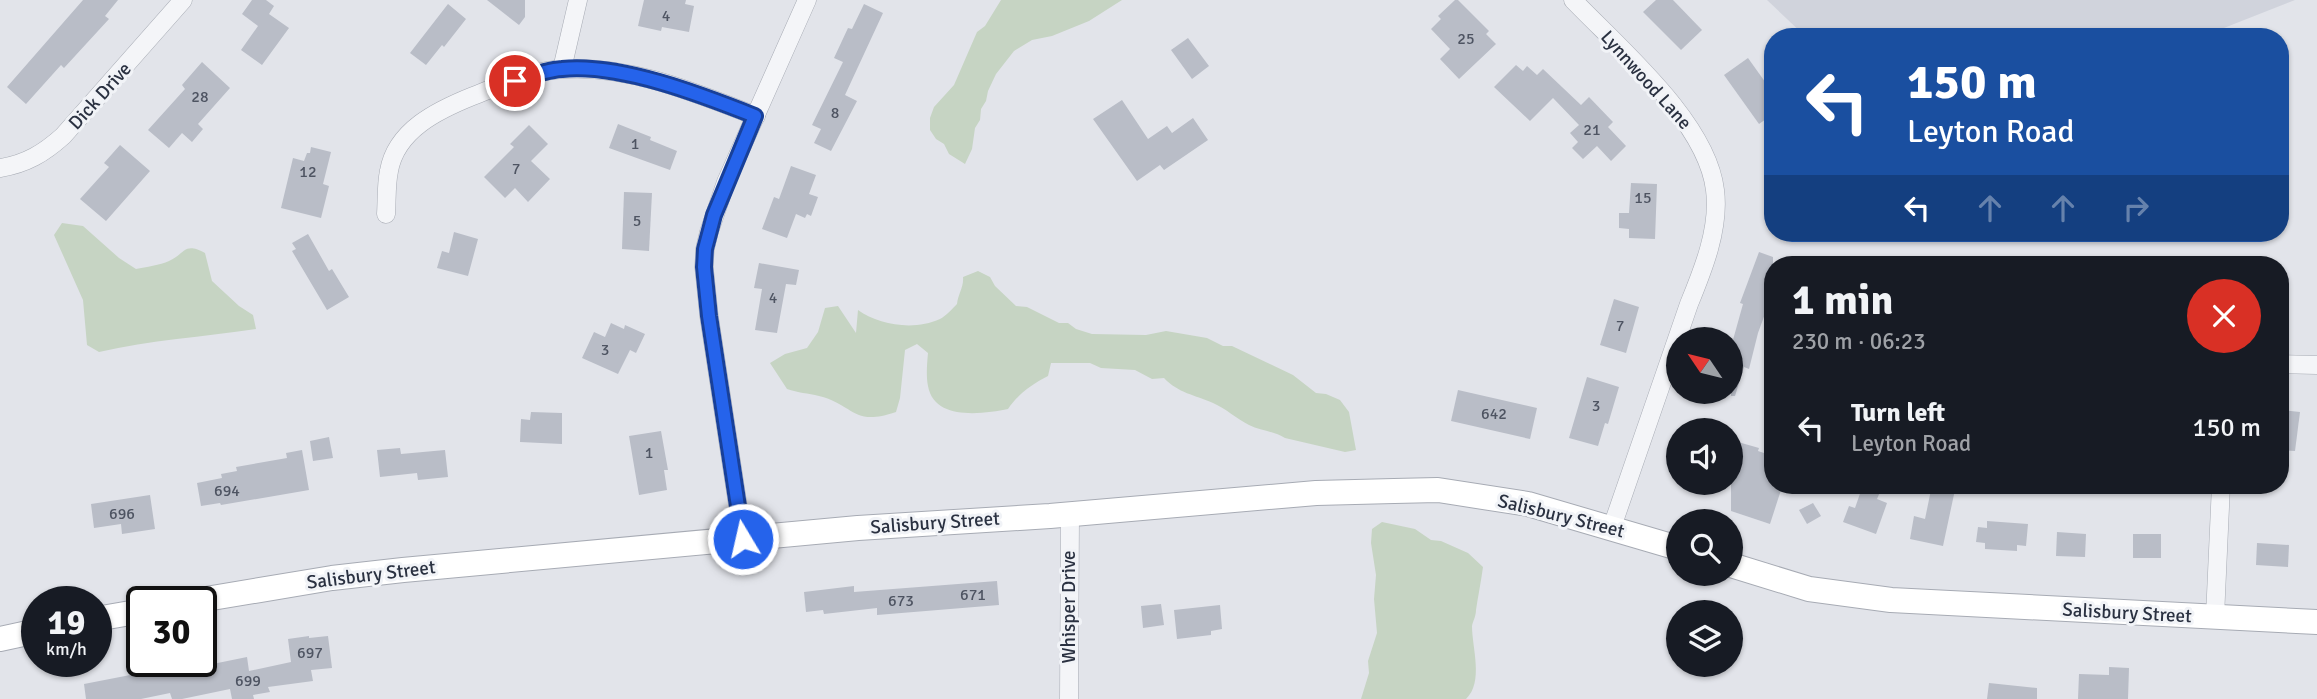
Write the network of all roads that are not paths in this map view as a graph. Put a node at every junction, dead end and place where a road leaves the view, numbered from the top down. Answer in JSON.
{"nodes":[{"id":1,"x":183,"y":0,"type":"edge"},
{"id":2,"x":578,"y":0,"type":"edge"},
{"id":3,"x":807,"y":0,"type":"edge"},
{"id":4,"x":1573,"y":0,"type":"edge"},
{"id":5,"x":562,"y":69,"type":"junction"},
{"id":6,"x":755,"y":116,"type":"junction"},
{"id":7,"x":0,"y":169,"type":"edge"},
{"id":8,"x":386,"y":214,"type":"dead end"},
{"id":9,"x":2289,"y":364,"type":"edge"},
{"id":10,"x":2317,"y":365,"type":"edge"},
{"id":11,"x":2221,"y":494,"type":"edge"},
{"id":12,"x":1070,"y":514,"type":"junction"},
{"id":13,"x":1612,"y":527,"type":"junction"},
{"id":14,"x":743,"y":539,"type":"junction"},
{"id":15,"x":1666,"y":544,"type":"edge"},
{"id":16,"x":1743,"y":569,"type":"edge"},
{"id":17,"x":217,"y":597,"type":"edge"},
{"id":18,"x":2215,"y":617,"type":"junction"},
{"id":19,"x":2317,"y":622,"type":"edge"},
{"id":20,"x":21,"y":634,"type":"edge"},
{"id":21,"x":0,"y":639,"type":"edge"},
{"id":22,"x":1069,"y":699,"type":"edge"}],
"edges":[{"from":1,"to":7,"type":"street","name":"Dick Drive"},
{"from":2,"to":5,"type":"street"},
{"from":3,"to":6,"type":"street"},
{"from":4,"to":13,"type":"street","name":"Lynnwood Lane"},
{"from":5,"to":6,"type":"street"},
{"from":5,"to":8,"type":"street"},
{"from":6,"to":14,"type":"street"},
{"from":9,"to":10,"type":"street"},
{"from":11,"to":18,"type":"street"},
{"from":12,"to":13,"type":"main road","name":"Salisbury Street"},
{"from":12,"to":14,"type":"main road","name":"Salisbury Street"},
{"from":12,"to":22,"type":"street","name":"Whisper Drive"},
{"from":13,"to":15,"type":"main road","name":"Salisbury Street"},
{"from":14,"to":17,"type":"main road","name":"Salisbury Street"},
{"from":16,"to":18,"type":"main road","name":"Salisbury Street"},
{"from":18,"to":19,"type":"main road","name":"Salisbury Street"},
{"from":20,"to":21,"type":"main road"}]}
